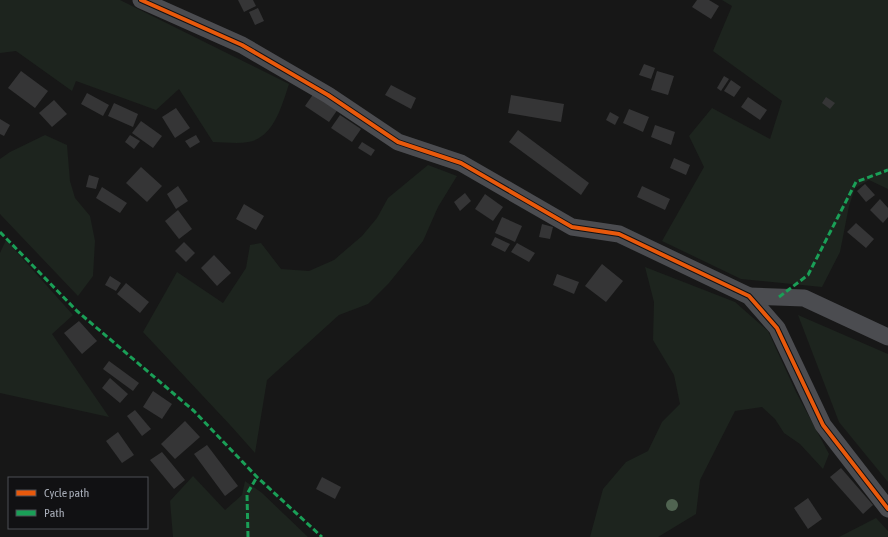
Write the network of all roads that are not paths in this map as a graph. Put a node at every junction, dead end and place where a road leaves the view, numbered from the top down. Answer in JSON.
{"nodes":[{"id":1,"x":141,"y":0,"type":"edge"},
{"id":2,"x":749,"y":296,"type":"junction"},
{"id":3,"x":888,"y":337,"type":"edge"},
{"id":4,"x":888,"y":510,"type":"edge"}],
"edges":[{"from":1,"to":2,"type":"street"},
{"from":2,"to":3,"type":"street"},
{"from":2,"to":4,"type":"street"}]}
